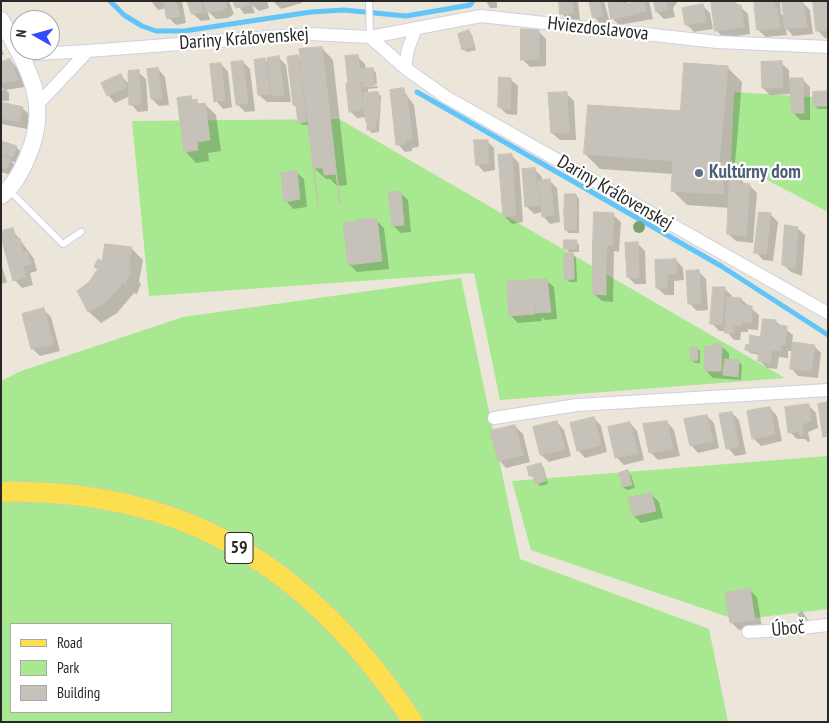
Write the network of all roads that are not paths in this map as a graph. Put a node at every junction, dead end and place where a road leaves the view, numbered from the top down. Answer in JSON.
{"nodes":[{"id":1,"x":368,"y":1,"type":"edge"},
{"id":2,"x":1,"y":20,"type":"edge"},
{"id":3,"x":416,"y":28,"type":"junction"},
{"id":4,"x":10,"y":37,"type":"edge"},
{"id":5,"x":370,"y":37,"type":"junction"},
{"id":6,"x":828,"y":47,"type":"edge"},
{"id":7,"x":88,"y":52,"type":"junction"},
{"id":8,"x":60,"y":53,"type":"edge"},
{"id":9,"x":23,"y":60,"type":"edge"},
{"id":10,"x":405,"y":68,"type":"junction"},
{"id":11,"x":38,"y":104,"type":"junction"},
{"id":12,"x":5,"y":193,"type":"edge"},
{"id":13,"x":81,"y":232,"type":"dead end"},
{"id":14,"x":828,"y":313,"type":"edge"},
{"id":15,"x":828,"y":390,"type":"edge"},
{"id":16,"x":494,"y":418,"type":"dead end"},
{"id":17,"x":1,"y":492,"type":"edge"},
{"id":18,"x":828,"y":625,"type":"edge"},
{"id":19,"x":748,"y":632,"type":"dead end"},
{"id":20,"x":413,"y":722,"type":"edge"}],
"edges":[{"from":1,"to":5,"type":"lane"},
{"from":2,"to":4,"type":"street"},
{"from":3,"to":5,"type":"street","name":"Hviezdoslavova"},
{"from":3,"to":6,"type":"street","name":"Hviezdoslavova"},
{"from":3,"to":10,"type":"street"},
{"from":5,"to":7,"type":"street","name":"Dariny Kráľovenskej"},
{"from":5,"to":10,"type":"street","name":"Dariny Kráľovenskej"},
{"from":7,"to":8,"type":"street"},
{"from":7,"to":11,"type":"street"},
{"from":9,"to":11,"type":"street"},
{"from":10,"to":14,"type":"street","name":"Dariny Kráľovenskej"},
{"from":11,"to":12,"type":"street"},
{"from":12,"to":13,"type":"lane"},
{"from":15,"to":16,"type":"street"},
{"from":17,"to":20,"type":"main road","number":"59"},
{"from":18,"to":19,"type":"street","name":"Úboč"}]}
